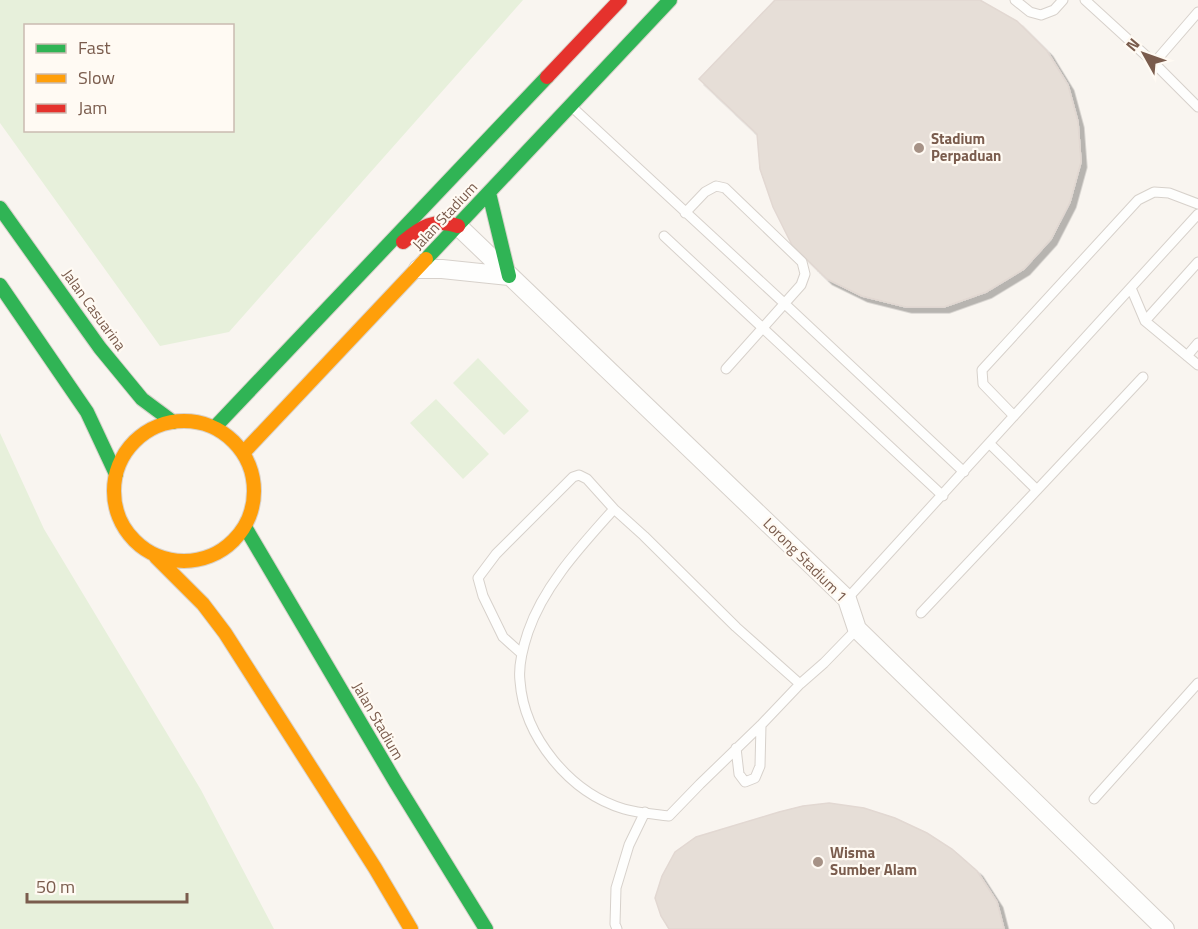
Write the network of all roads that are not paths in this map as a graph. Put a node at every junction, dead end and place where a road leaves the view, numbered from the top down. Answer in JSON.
{"nodes":[{"id":1,"x":620,"y":0,"type":"edge"},
{"id":2,"x":670,"y":0,"type":"edge"},
{"id":3,"x":1015,"y":0,"type":"edge"},
{"id":4,"x":1063,"y":0,"type":"edge"},
{"id":5,"x":1086,"y":0,"type":"edge"},
{"id":6,"x":1198,"y":12,"type":"edge"},
{"id":7,"x":1154,"y":63,"type":"junction"},
{"id":8,"x":570,"y":106,"type":"junction"},
{"id":9,"x":1198,"y":107,"type":"edge"},
{"id":10,"x":489,"y":193,"type":"junction"},
{"id":11,"x":1198,"y":204,"type":"edge"},
{"id":12,"x":0,"y":208,"type":"edge"},
{"id":13,"x":685,"y":213,"type":"junction"},
{"id":14,"x":1198,"y":214,"type":"edge"},
{"id":15,"x":458,"y":226,"type":"junction"},
{"id":16,"x":664,"y":236,"type":"dead end"},
{"id":17,"x":376,"y":258,"type":"junction"},
{"id":18,"x":1198,"y":262,"type":"edge"},
{"id":19,"x":418,"y":269,"type":"junction"},
{"id":20,"x":509,"y":276,"type":"junction"},
{"id":21,"x":0,"y":285,"type":"edge"},
{"id":22,"x":1131,"y":288,"type":"junction"},
{"id":23,"x":785,"y":304,"type":"junction"},
{"id":24,"x":1145,"y":321,"type":"junction"},
{"id":25,"x":763,"y":328,"type":"junction"},
{"id":26,"x":1198,"y":342,"type":"edge"},
{"id":27,"x":1187,"y":356,"type":"junction"},
{"id":28,"x":1198,"y":365,"type":"edge"},
{"id":29,"x":726,"y":369,"type":"dead end"},
{"id":30,"x":1143,"y":376,"type":"dead end"},
{"id":31,"x":1014,"y":416,"type":"junction"},
{"id":32,"x":173,"y":422,"type":"junction"},
{"id":33,"x":215,"y":428,"type":"junction"},
{"id":34,"x":990,"y":444,"type":"junction"},
{"id":35,"x":243,"y":453,"type":"junction"},
{"id":36,"x":964,"y":472,"type":"junction"},
{"id":37,"x":116,"y":474,"type":"junction"},
{"id":38,"x":1037,"y":490,"type":"junction"},
{"id":39,"x":943,"y":496,"type":"junction"},
{"id":40,"x":614,"y":509,"type":"junction"},
{"id":41,"x":245,"y":527,"type":"junction"},
{"id":42,"x":156,"y":556,"type":"junction"},
{"id":43,"x":848,"y":599,"type":"junction"},
{"id":44,"x":921,"y":613,"type":"dead end"},
{"id":45,"x":857,"y":629,"type":"junction"},
{"id":46,"x":522,"y":654,"type":"junction"},
{"id":47,"x":1198,"y":683,"type":"edge"},
{"id":48,"x":800,"y":684,"type":"junction"},
{"id":49,"x":761,"y":725,"type":"junction"},
{"id":50,"x":736,"y":748,"type":"junction"},
{"id":51,"x":1094,"y":800,"type":"dead end"},
{"id":52,"x":645,"y":812,"type":"junction"},
{"id":53,"x":411,"y":929,"type":"edge"},
{"id":54,"x":486,"y":929,"type":"edge"},
{"id":55,"x":617,"y":929,"type":"edge"},
{"id":56,"x":1165,"y":929,"type":"edge"}],
"edges":[{"from":1,"to":17,"type":"main road","name":"Jalan Stadium"},
{"from":2,"to":8,"type":"main road","name":"Jalan Stadium"},
{"from":3,"to":4,"type":"lane"},
{"from":5,"to":7,"type":"lane"},
{"from":6,"to":7,"type":"lane"},
{"from":7,"to":9,"type":"lane"},
{"from":8,"to":10,"type":"main road","name":"Jalan Stadium"},
{"from":8,"to":13,"type":"lane"},
{"from":10,"to":15,"type":"main road","name":"Jalan Stadium"},
{"from":10,"to":20,"type":"main road"},
{"from":11,"to":31,"type":"lane"},
{"from":12,"to":32,"type":"main road","name":"Jalan Casuarina"},
{"from":13,"to":23,"type":"lane"},
{"from":13,"to":23,"type":"lane"},
{"from":14,"to":22,"type":"lane"},
{"from":15,"to":17,"type":"main road"},
{"from":15,"to":19,"type":"main road","name":"Jalan Stadium"},
{"from":15,"to":20,"type":"street","name":"Lorong Stadium 1"},
{"from":16,"to":25,"type":"lane"},
{"from":17,"to":33,"type":"main road","name":"Jalan Stadium"},
{"from":18,"to":24,"type":"lane"},
{"from":19,"to":20,"type":"street"},
{"from":19,"to":35,"type":"main road","name":"Jalan Stadium"},
{"from":20,"to":43,"type":"street","name":"Lorong Stadium 1"},
{"from":21,"to":37,"type":"main road"},
{"from":22,"to":24,"type":"lane"},
{"from":22,"to":31,"type":"lane"},
{"from":23,"to":25,"type":"lane"},
{"from":23,"to":36,"type":"lane"},
{"from":24,"to":27,"type":"lane"},
{"from":25,"to":29,"type":"lane"},
{"from":25,"to":39,"type":"lane"},
{"from":26,"to":27,"type":"lane"},
{"from":27,"to":28,"type":"lane"},
{"from":30,"to":38,"type":"lane"},
{"from":31,"to":34,"type":"lane"},
{"from":32,"to":33,"type":"main road"},
{"from":32,"to":37,"type":"main road"},
{"from":33,"to":35,"type":"main road"},
{"from":34,"to":36,"type":"lane"},
{"from":34,"to":38,"type":"lane"},
{"from":35,"to":41,"type":"main road"},
{"from":36,"to":39,"type":"lane"},
{"from":37,"to":42,"type":"main road"},
{"from":38,"to":44,"type":"lane"},
{"from":39,"to":43,"type":"lane"},
{"from":40,"to":46,"type":"lane"},
{"from":40,"to":46,"type":"lane"},
{"from":40,"to":48,"type":"lane"},
{"from":41,"to":42,"type":"main road"},
{"from":41,"to":54,"type":"main road","name":"Jalan Stadium"},
{"from":42,"to":53,"type":"main road"},
{"from":43,"to":45,"type":"street","name":"Lorong Stadium 1"},
{"from":45,"to":48,"type":"lane"},
{"from":45,"to":56,"type":"street","name":"Lorong Stadium 1"},
{"from":46,"to":52,"type":"lane"},
{"from":47,"to":51,"type":"lane"},
{"from":48,"to":49,"type":"lane"},
{"from":49,"to":50,"type":"lane"},
{"from":49,"to":50,"type":"lane"},
{"from":50,"to":52,"type":"lane"},
{"from":52,"to":55,"type":"lane"}]}
